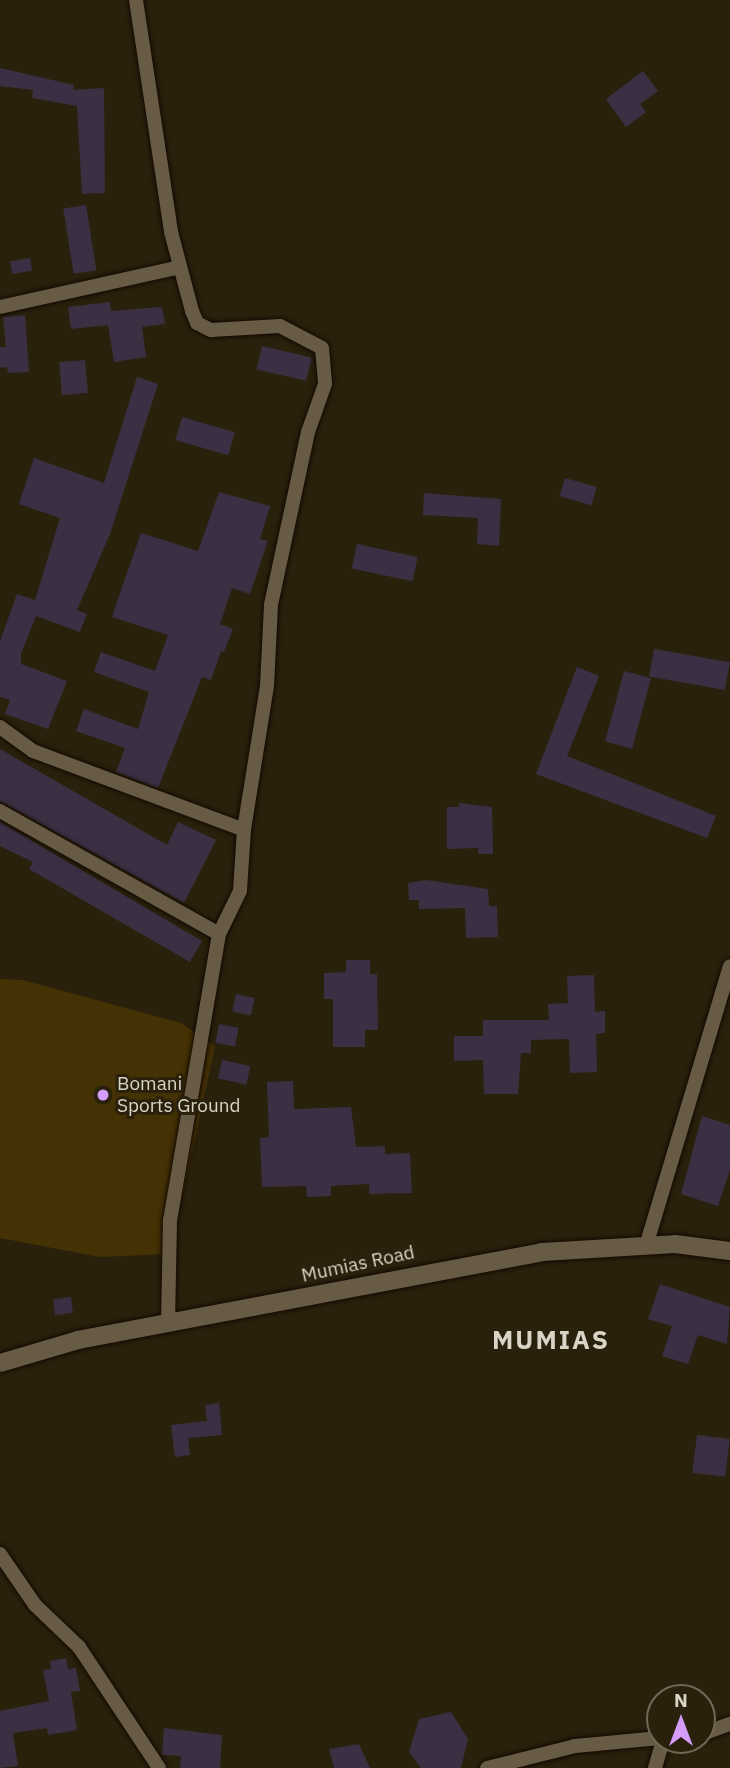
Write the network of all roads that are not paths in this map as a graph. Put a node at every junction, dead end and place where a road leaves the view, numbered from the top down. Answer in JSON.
{"nodes":[{"id":1,"x":136,"y":0,"type":"edge"},
{"id":2,"x":180,"y":267,"type":"junction"},
{"id":3,"x":0,"y":307,"type":"edge"},
{"id":4,"x":0,"y":727,"type":"edge"},
{"id":5,"x":0,"y":811,"type":"edge"},
{"id":6,"x":244,"y":830,"type":"junction"},
{"id":7,"x":219,"y":934,"type":"junction"},
{"id":8,"x":728,"y":975,"type":"edge"},
{"id":9,"x":646,"y":1246,"type":"junction"},
{"id":10,"x":730,"y":1251,"type":"edge"},
{"id":11,"x":168,"y":1323,"type":"junction"},
{"id":12,"x":0,"y":1363,"type":"edge"},
{"id":13,"x":0,"y":1554,"type":"edge"},
{"id":14,"x":646,"y":1740,"type":"edge"},
{"id":15,"x":159,"y":1768,"type":"edge"},
{"id":16,"x":487,"y":1768,"type":"edge"}],
"edges":[{"from":1,"to":2,"type":"street"},
{"from":2,"to":3,"type":"street"},
{"from":2,"to":6,"type":"street"},
{"from":4,"to":6,"type":"street"},
{"from":5,"to":7,"type":"street"},
{"from":6,"to":7,"type":"street"},
{"from":7,"to":11,"type":"street"},
{"from":8,"to":9,"type":"street"},
{"from":9,"to":10,"type":"street","name":"Mumias Road"},
{"from":9,"to":11,"type":"street","name":"Mumias Road"},
{"from":11,"to":12,"type":"street","name":"Mumias Road"},
{"from":13,"to":15,"type":"street"},
{"from":14,"to":16,"type":"street"}]}
